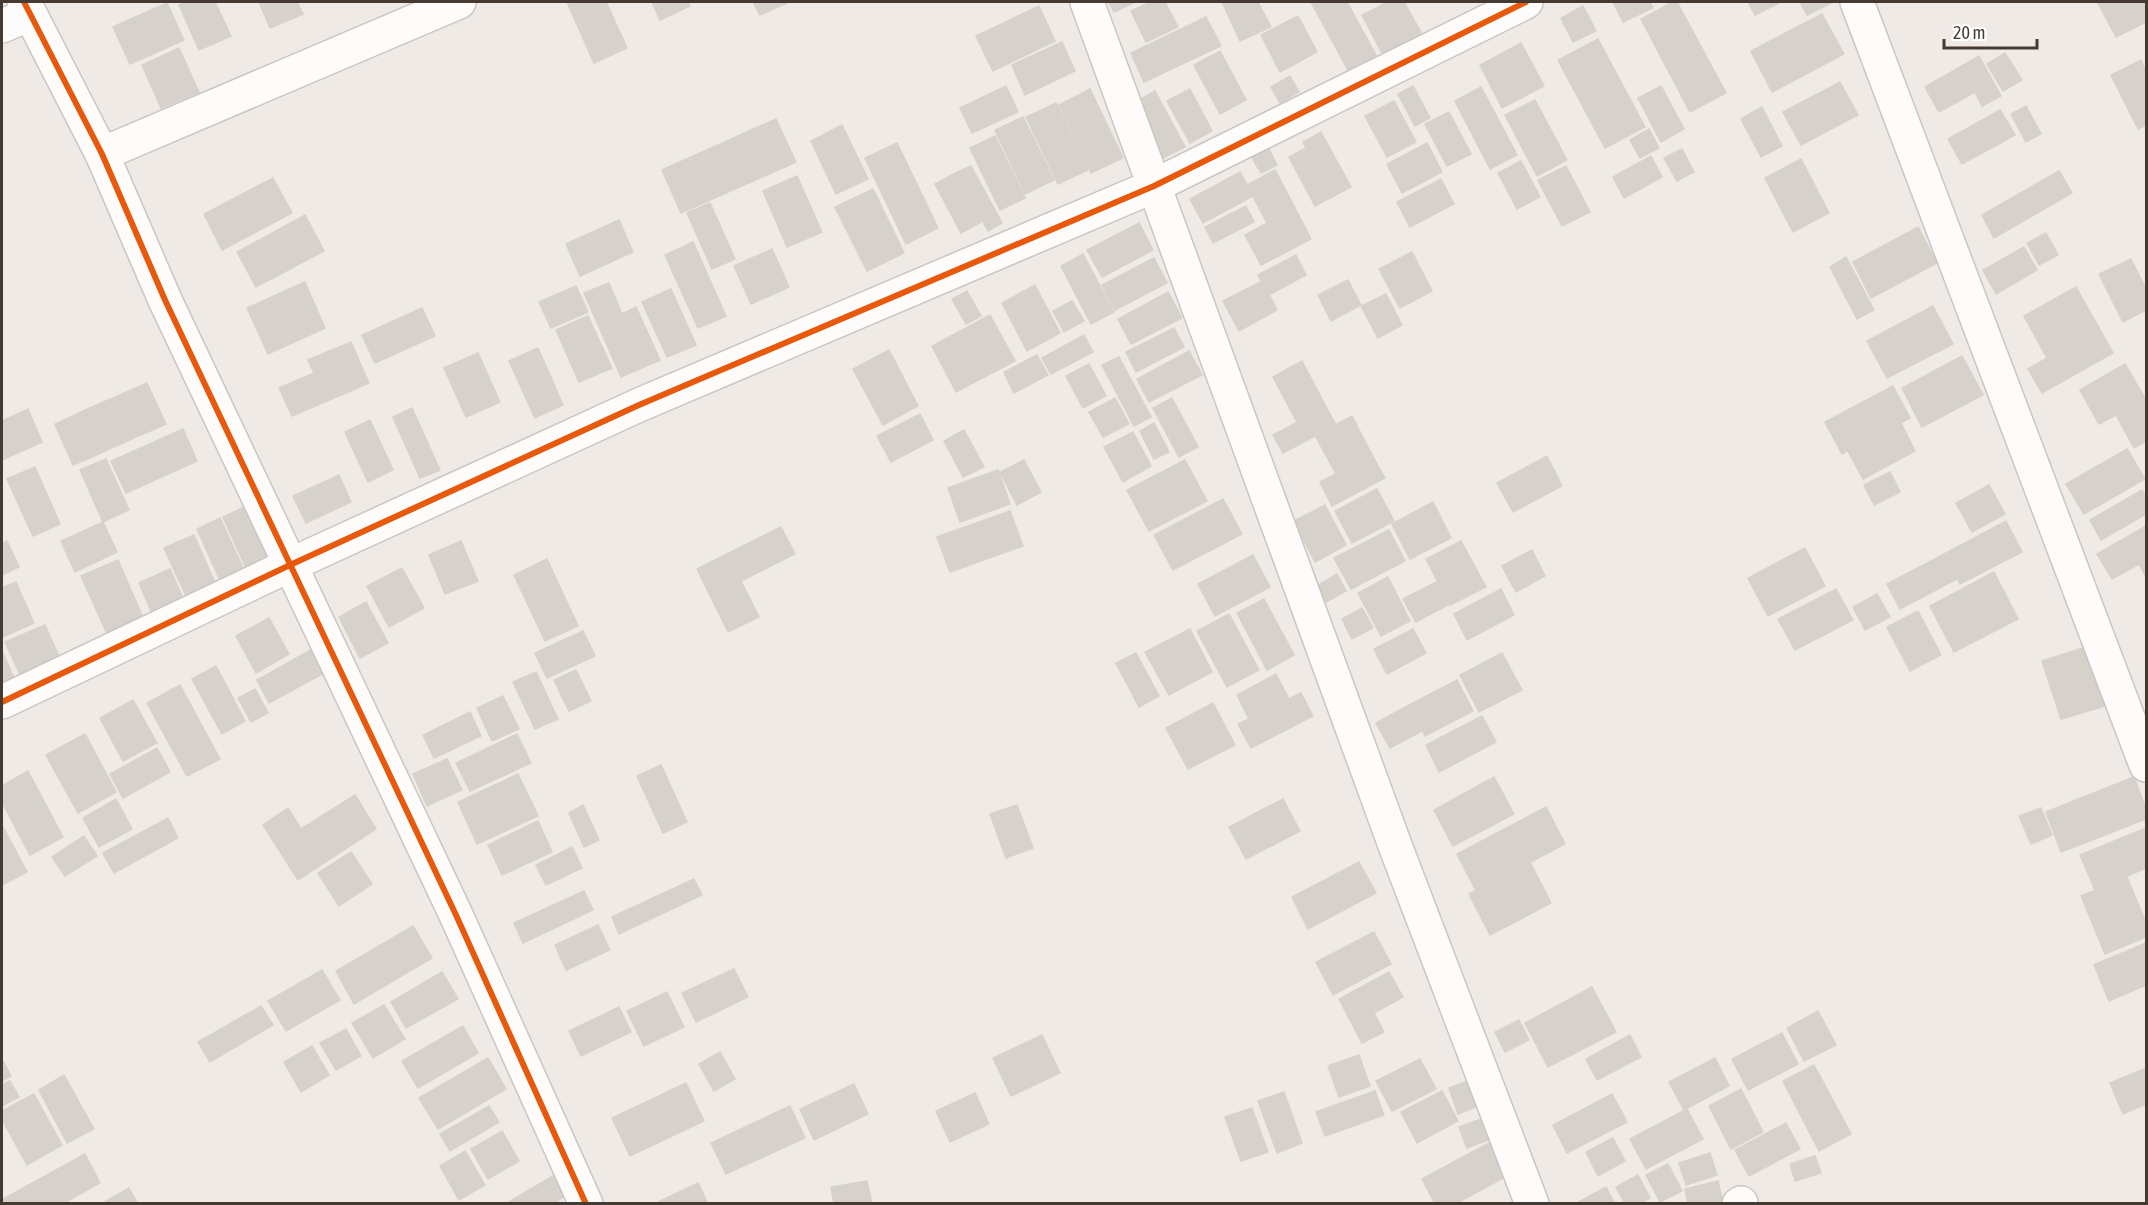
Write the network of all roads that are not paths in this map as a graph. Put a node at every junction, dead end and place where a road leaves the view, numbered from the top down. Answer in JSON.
{"nodes":[{"id":1,"x":459,"y":2,"type":"edge"},
{"id":2,"x":1087,"y":2,"type":"edge"},
{"id":3,"x":1526,"y":2,"type":"edge"},
{"id":4,"x":1857,"y":2,"type":"edge"},
{"id":5,"x":19,"y":14,"type":"edge"},
{"id":6,"x":102,"y":154,"type":"junction"},
{"id":7,"x":1154,"y":186,"type":"junction"},
{"id":8,"x":290,"y":565,"type":"junction"},
{"id":9,"x":2,"y":702,"type":"edge"},
{"id":10,"x":2146,"y":765,"type":"edge"},
{"id":11,"x":586,"y":1203,"type":"edge"},
{"id":12,"x":1532,"y":1203,"type":"edge"}],
"edges":[{"from":1,"to":6,"type":"street"},
{"from":2,"to":7,"type":"street"},
{"from":3,"to":7,"type":"street"},
{"from":4,"to":10,"type":"street"},
{"from":5,"to":6,"type":"street"},
{"from":6,"to":8,"type":"street"},
{"from":7,"to":8,"type":"street"},
{"from":7,"to":12,"type":"street"},
{"from":8,"to":9,"type":"street"},
{"from":8,"to":11,"type":"street"}]}
